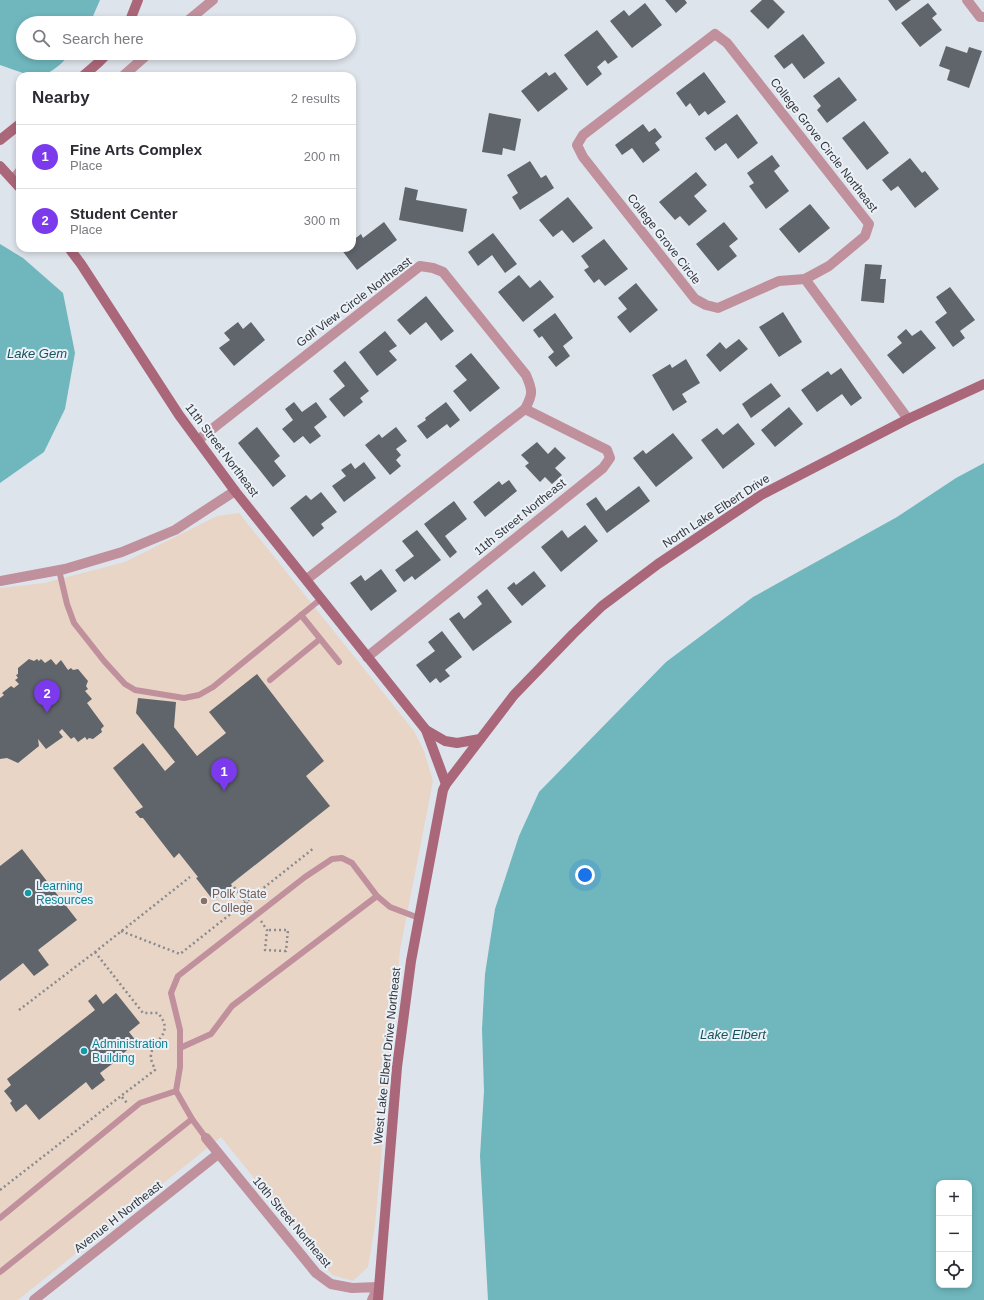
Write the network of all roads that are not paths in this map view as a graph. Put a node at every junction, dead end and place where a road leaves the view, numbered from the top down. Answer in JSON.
{"nodes":[{"id":1,"x":138,"y":0,"type":"edge"},
{"id":2,"x":213,"y":0,"type":"edge"},
{"id":3,"x":967,"y":0,"type":"edge"},
{"id":4,"x":131,"y":16,"type":"edge"},
{"id":5,"x":194,"y":16,"type":"edge"},
{"id":6,"x":984,"y":17,"type":"edge"},
{"id":7,"x":101,"y":60,"type":"edge"},
{"id":8,"x":141,"y":60,"type":"edge"},
{"id":9,"x":88,"y":72,"type":"edge"},
{"id":10,"x":128,"y":72,"type":"edge"},
{"id":11,"x":618,"y":108,"type":"joint"},
{"id":12,"x":16,"y":127,"type":"edge"},
{"id":13,"x":0,"y":140,"type":"edge"},
{"id":14,"x":0,"y":166,"type":"edge"},
{"id":15,"x":16,"y":176,"type":"edge"},
{"id":16,"x":13,"y":180,"type":"junction"},
{"id":17,"x":16,"y":183,"type":"edge"},
{"id":18,"x":72,"y":252,"type":"edge"},
{"id":19,"x":806,"y":279,"type":"junction"},
{"id":20,"x":984,"y":384,"type":"edge"},
{"id":21,"x":525,"y":409,"type":"junction"},
{"id":22,"x":908,"y":419,"type":"junction"},
{"id":23,"x":198,"y":440,"type":"junction"},
{"id":24,"x":235,"y":491,"type":"junction"},
{"id":25,"x":59,"y":570,"type":"junction"},
{"id":26,"x":307,"y":579,"type":"junction"},
{"id":27,"x":0,"y":581,"type":"edge"},
{"id":28,"x":322,"y":598,"type":"junction"},
{"id":29,"x":301,"y":615,"type":"junction"},
{"id":30,"x":320,"y":639,"type":"junction"},
{"id":31,"x":367,"y":657,"type":"junction"},
{"id":32,"x":339,"y":662,"type":"dead end"},
{"id":33,"x":270,"y":680,"type":"dead end"},
{"id":34,"x":426,"y":730,"type":"junction"},
{"id":35,"x":480,"y":739,"type":"junction"},
{"id":36,"x":446,"y":784,"type":"junction"},
{"id":37,"x":377,"y":896,"type":"junction"},
{"id":38,"x":419,"y":918,"type":"junction"},
{"id":39,"x":180,"y":1048,"type":"junction"},
{"id":40,"x":176,"y":1091,"type":"junction"},
{"id":41,"x":192,"y":1119,"type":"junction"},
{"id":42,"x":206,"y":1138,"type":"joint"},
{"id":43,"x":218,"y":1154,"type":"junction"},
{"id":44,"x":0,"y":1218,"type":"edge"},
{"id":45,"x":0,"y":1272,"type":"edge"},
{"id":46,"x":378,"y":1287,"type":"junction"},
{"id":47,"x":34,"y":1300,"type":"edge"},
{"id":48,"x":372,"y":1300,"type":"edge"},
{"id":49,"x":378,"y":1300,"type":"edge"}],
"edges":[{"from":1,"to":4,"type":"street"},
{"from":2,"to":5,"type":"street"},
{"from":3,"to":6,"type":"street"},
{"from":7,"to":9,"type":"street"},
{"from":8,"to":10,"type":"street"},
{"from":11,"to":19,"type":"street","name":"College Grove Circle"},
{"from":11,"to":19,"type":"street","name":"College Grove Circle Northeast"},
{"from":12,"to":13,"type":"street"},
{"from":14,"to":16,"type":"street"},
{"from":15,"to":16,"type":"street"},
{"from":16,"to":17,"type":"street"},
{"from":18,"to":23,"type":"street","name":"11th Street Northeast"},
{"from":19,"to":22,"type":"street"},
{"from":20,"to":22,"type":"street","name":"North Lake Elbert Drive"},
{"from":21,"to":23,"type":"street","name":"Golf View Circle Northeast"},
{"from":21,"to":26,"type":"street"},
{"from":21,"to":31,"type":"street","name":"11th Street Northeast"},
{"from":22,"to":35,"type":"street","name":"North Lake Elbert Drive"},
{"from":23,"to":24,"type":"street","name":"11th Street Northeast"},
{"from":24,"to":25,"type":"street"},
{"from":24,"to":26,"type":"street","name":"11th Street Northeast"},
{"from":25,"to":27,"type":"street"},
{"from":25,"to":29,"type":"lane"},
{"from":26,"to":28,"type":"street","name":"11th Street Northeast"},
{"from":28,"to":29,"type":"lane"},
{"from":28,"to":31,"type":"street","name":"11th Street Northeast"},
{"from":29,"to":30,"type":"lane"},
{"from":30,"to":32,"type":"lane"},
{"from":30,"to":33,"type":"lane"},
{"from":31,"to":34,"type":"street","name":"11th Street Northeast"},
{"from":34,"to":35,"type":"street"},
{"from":34,"to":36,"type":"street","name":"11th Street Northeast"},
{"from":35,"to":36,"type":"street","name":"North Lake Elbert Drive"},
{"from":36,"to":38,"type":"street","name":"West Lake Elbert Drive Northeast"},
{"from":37,"to":38,"type":"lane"},
{"from":37,"to":39,"type":"lane"},
{"from":37,"to":39,"type":"lane"},
{"from":38,"to":46,"type":"street","name":"West Lake Elbert Drive Northeast"},
{"from":39,"to":40,"type":"lane"},
{"from":40,"to":41,"type":"lane"},
{"from":40,"to":44,"type":"lane"},
{"from":41,"to":42,"type":"lane"},
{"from":41,"to":45,"type":"lane"},
{"from":42,"to":43,"type":"street","name":"10th Street Northeast"},
{"from":43,"to":46,"type":"street","name":"10th Street Northeast"},
{"from":43,"to":47,"type":"street","name":"Avenue H Northeast"},
{"from":46,"to":48,"type":"street"},
{"from":46,"to":49,"type":"street","name":"West Lake Elbert Drive Northeast"}]}
